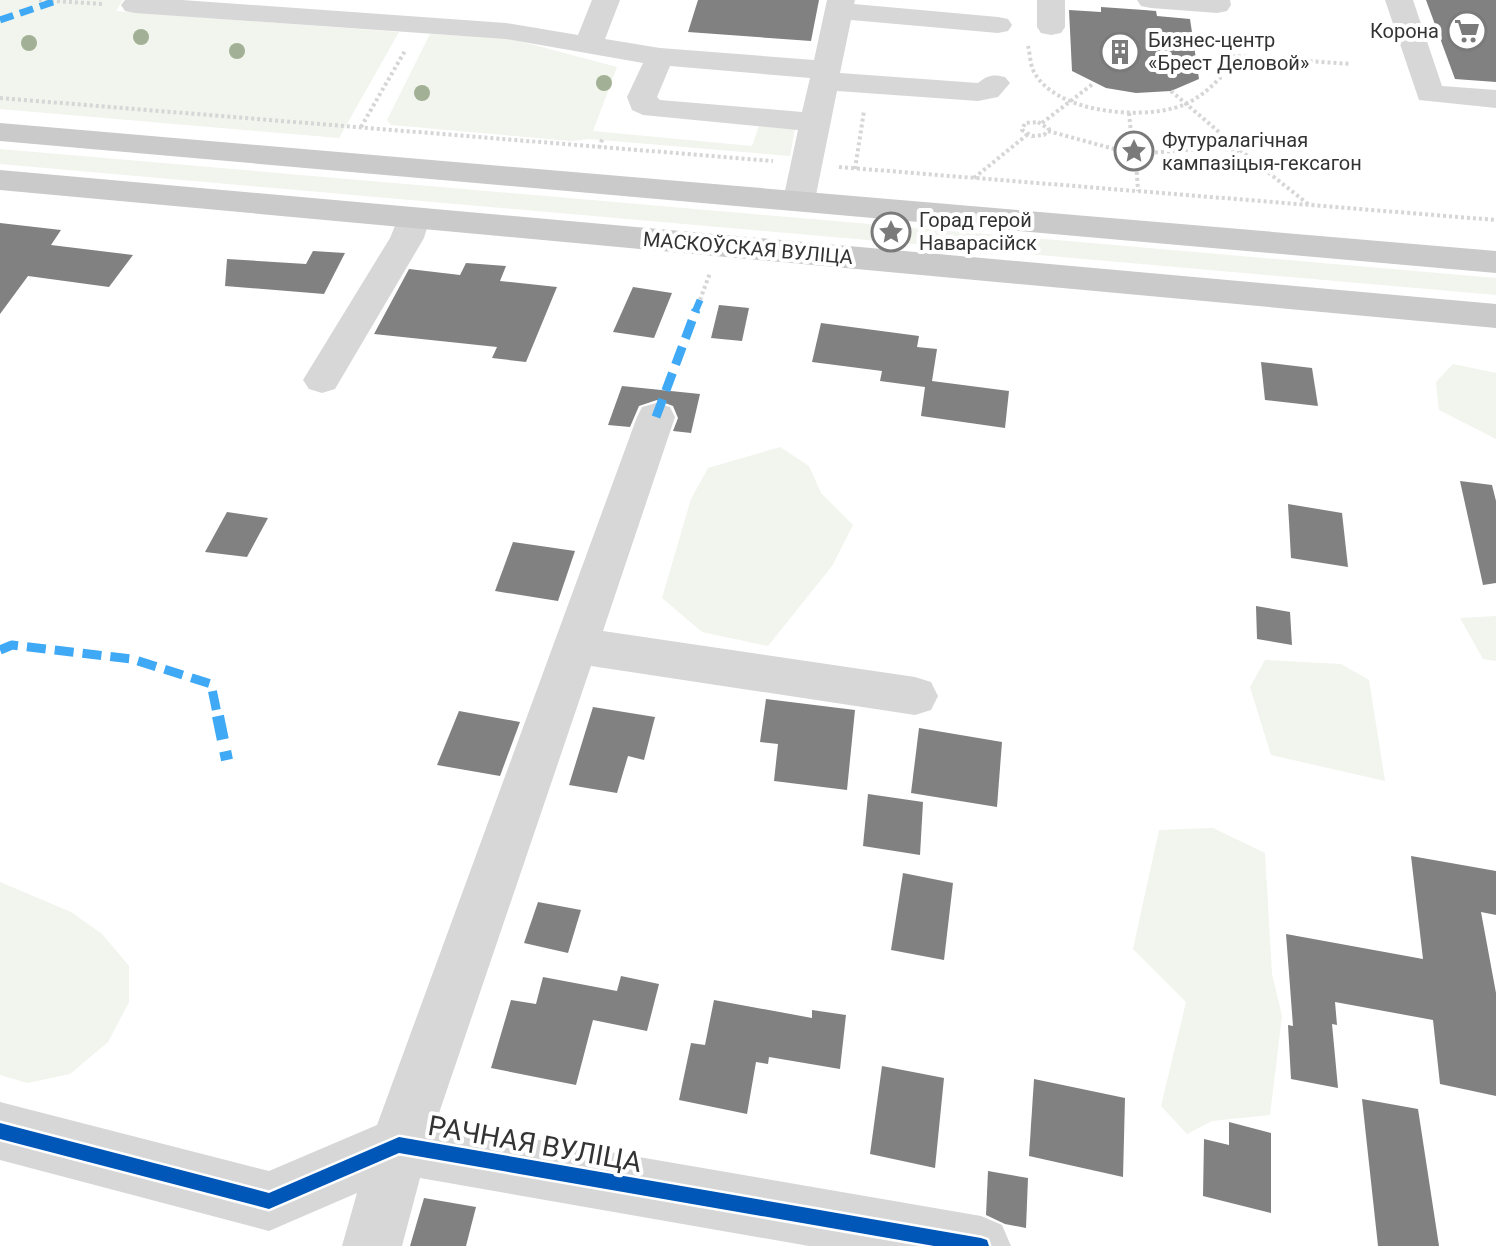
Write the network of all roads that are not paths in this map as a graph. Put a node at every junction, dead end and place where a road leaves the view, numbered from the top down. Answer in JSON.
{"nodes":[{"id":1,"x":606,"y":0,"type":"edge"},
{"id":2,"x":1151,"y":0,"type":"edge"},
{"id":3,"x":1216,"y":0,"type":"edge"},
{"id":4,"x":1399,"y":0,"type":"edge"},
{"id":5,"x":137,"y":3,"type":"edge"},
{"id":6,"x":840,"y":6,"type":"edge"},
{"id":7,"x":998,"y":25,"type":"dead end"},
{"id":8,"x":588,"y":45,"type":"junction"},
{"id":9,"x":660,"y":57,"type":"junction"},
{"id":10,"x":825,"y":75,"type":"junction"},
{"id":11,"x":995,"y":83,"type":"dead end"},
{"id":12,"x":1496,"y":99,"type":"edge"},
{"id":13,"x":816,"y":122,"type":"junction"},
{"id":14,"x":0,"y":132,"type":"edge"},
{"id":15,"x":0,"y":180,"type":"edge"},
{"id":16,"x":799,"y":200,"type":"junction"},
{"id":17,"x":413,"y":218,"type":"junction"},
{"id":18,"x":1496,"y":262,"type":"edge"},
{"id":19,"x":1496,"y":316,"type":"edge"},
{"id":20,"x":322,"y":380,"type":"dead end"},
{"id":21,"x":656,"y":417,"type":"dead end"},
{"id":22,"x":574,"y":645,"type":"junction"},
{"id":23,"x":915,"y":696,"type":"dead end"},
{"id":24,"x":0,"y":1131,"type":"edge"},
{"id":25,"x":399,"y":1145,"type":"junction"},
{"id":26,"x":372,"y":1246,"type":"edge"},
{"id":27,"x":981,"y":1246,"type":"edge"}],
"edges":[{"from":1,"to":8,"type":"street"},
{"from":2,"to":3,"type":"street"},
{"from":4,"to":12,"type":"street"},
{"from":5,"to":8,"type":"street"},
{"from":6,"to":7,"type":"street"},
{"from":6,"to":10,"type":"street"},
{"from":8,"to":9,"type":"street"},
{"from":9,"to":10,"type":"street"},
{"from":9,"to":13,"type":"street"},
{"from":10,"to":11,"type":"street"},
{"from":10,"to":13,"type":"street"},
{"from":13,"to":16,"type":"street"},
{"from":14,"to":16,"type":"main road"},
{"from":15,"to":17,"type":"main road","name":"МАСКОЎСКАЯ ВУЛІЦА"},
{"from":16,"to":18,"type":"main road"},
{"from":17,"to":19,"type":"main road","name":"МАСКОЎСКАЯ ВУЛІЦА"},
{"from":17,"to":20,"type":"street"},
{"from":21,"to":22,"type":"street"},
{"from":22,"to":23,"type":"street"},
{"from":22,"to":25,"type":"street"},
{"from":24,"to":25,"type":"street","name":"РАЧНАЯ ВУЛІЦА"},
{"from":25,"to":26,"type":"street"},
{"from":25,"to":27,"type":"street","name":"РАЧНАЯ ВУЛІЦА"}]}
